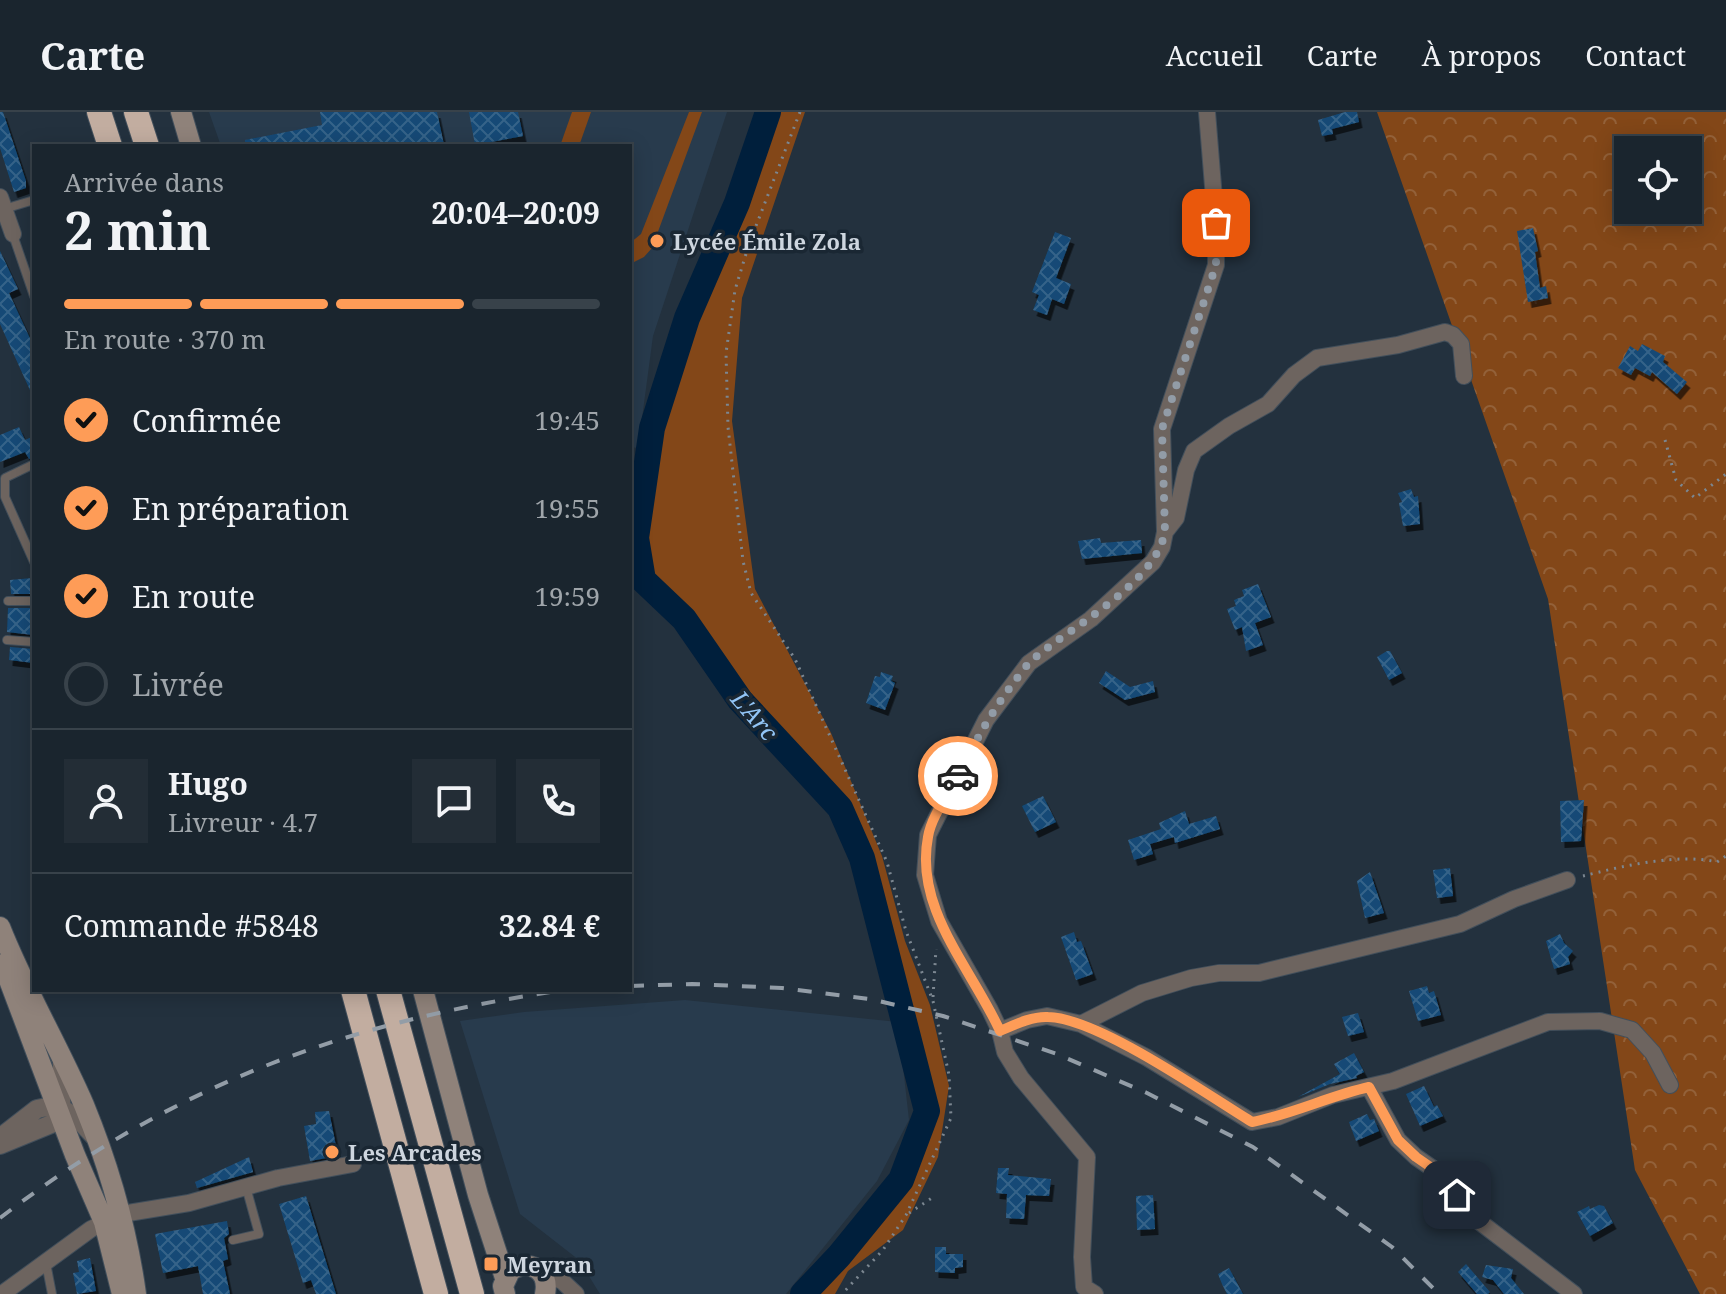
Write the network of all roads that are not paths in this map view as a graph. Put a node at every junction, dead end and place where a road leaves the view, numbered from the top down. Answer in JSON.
{"nodes":[{"id":1,"x":99,"y":112,"type":"edge"},
{"id":2,"x":136,"y":112,"type":"edge"},
{"id":3,"x":181,"y":112,"type":"edge"},
{"id":4,"x":1207,"y":112,"type":"edge"},
{"id":5,"x":109,"y":144,"type":"edge"},
{"id":6,"x":146,"y":144,"type":"edge"},
{"id":7,"x":190,"y":144,"type":"edge"},
{"id":8,"x":32,"y":200,"type":"edge"},
{"id":9,"x":2,"y":203,"type":"edge"},
{"id":10,"x":13,"y":234,"type":"joint"},
{"id":11,"x":32,"y":290,"type":"edge"},
{"id":12,"x":1464,"y":376,"type":"dead end"},
{"id":13,"x":32,"y":465,"type":"edge"},
{"id":14,"x":1165,"y":532,"type":"junction"},
{"id":15,"x":32,"y":558,"type":"edge"},
{"id":16,"x":8,"y":601,"type":"dead end"},
{"id":17,"x":32,"y":601,"type":"edge"},
{"id":18,"x":7,"y":640,"type":"dead end"},
{"id":19,"x":32,"y":642,"type":"edge"},
{"id":20,"x":1567,"y":880,"type":"road end"},
{"id":21,"x":0,"y":927,"type":"edge"},
{"id":22,"x":3,"y":951,"type":"edge"},
{"id":23,"x":354,"y":992,"type":"edge"},
{"id":24,"x":389,"y":992,"type":"edge"},
{"id":25,"x":424,"y":992,"type":"edge"},
{"id":26,"x":1081,"y":1024,"type":"junction"},
{"id":27,"x":1000,"y":1031,"type":"junction"},
{"id":28,"x":62,"y":1060,"type":"junction"},
{"id":29,"x":46,"y":1077,"type":"junction"},
{"id":30,"x":1670,"y":1085,"type":"dead end"},
{"id":31,"x":1369,"y":1087,"type":"junction"},
{"id":32,"x":60,"y":1111,"type":"junction"},
{"id":33,"x":28,"y":1115,"type":"junction"},
{"id":34,"x":96,"y":1137,"type":"junction"},
{"id":35,"x":0,"y":1138,"type":"edge"},
{"id":36,"x":0,"y":1145,"type":"edge"},
{"id":37,"x":353,"y":1164,"type":"dead end"},
{"id":38,"x":246,"y":1187,"type":"junction"},
{"id":39,"x":486,"y":1214,"type":"junction"},
{"id":40,"x":113,"y":1218,"type":"junction"},
{"id":41,"x":233,"y":1240,"type":"dead end"},
{"id":42,"x":45,"y":1260,"type":"junction"},
{"id":43,"x":534,"y":1269,"type":"junction"},
{"id":44,"x":505,"y":1286,"type":"edge"},
{"id":45,"x":7,"y":1292,"type":"edge"},
{"id":46,"x":52,"y":1294,"type":"edge"},
{"id":47,"x":122,"y":1294,"type":"edge"},
{"id":48,"x":136,"y":1294,"type":"edge"},
{"id":49,"x":436,"y":1294,"type":"edge"},
{"id":50,"x":472,"y":1294,"type":"edge"},
{"id":51,"x":545,"y":1294,"type":"edge"},
{"id":52,"x":567,"y":1294,"type":"edge"},
{"id":53,"x":575,"y":1294,"type":"edge"},
{"id":54,"x":1095,"y":1294,"type":"edge"},
{"id":55,"x":1574,"y":1294,"type":"edge"}],
"edges":[{"from":1,"to":5,"type":"highway"},
{"from":2,"to":6,"type":"highway"},
{"from":3,"to":7,"type":"main road"},
{"from":4,"to":14,"type":"street"},
{"from":8,"to":9,"type":"lane"},
{"from":9,"to":10,"type":"street"},
{"from":10,"to":11,"type":"lane"},
{"from":12,"to":14,"type":"street"},
{"from":13,"to":15,"type":"lane"},
{"from":14,"to":27,"type":"street"},
{"from":16,"to":17,"type":"lane"},
{"from":18,"to":19,"type":"lane"},
{"from":20,"to":26,"type":"street"},
{"from":21,"to":22,"type":"main road"},
{"from":22,"to":28,"type":"main road"},
{"from":22,"to":29,"type":"main road"},
{"from":23,"to":49,"type":"highway"},
{"from":24,"to":50,"type":"highway"},
{"from":25,"to":39,"type":"main road"},
{"from":26,"to":27,"type":"street"},
{"from":26,"to":31,"type":"street"},
{"from":27,"to":54,"type":"street"},
{"from":28,"to":32,"type":"street"},
{"from":28,"to":34,"type":"main road"},
{"from":29,"to":32,"type":"main road"},
{"from":29,"to":33,"type":"street"},
{"from":30,"to":31,"type":"street"},
{"from":31,"to":55,"type":"street"},
{"from":32,"to":33,"type":"street"},
{"from":32,"to":34,"type":"street"},
{"from":32,"to":36,"type":"street"},
{"from":32,"to":40,"type":"main road"},
{"from":33,"to":35,"type":"street"},
{"from":34,"to":40,"type":"main road"},
{"from":37,"to":38,"type":"street"},
{"from":38,"to":40,"type":"street"},
{"from":38,"to":41,"type":"lane"},
{"from":39,"to":43,"type":"main road"},
{"from":39,"to":44,"type":"main road"},
{"from":40,"to":42,"type":"street"},
{"from":40,"to":47,"type":"main road"},
{"from":40,"to":48,"type":"main road"},
{"from":42,"to":45,"type":"street"},
{"from":42,"to":46,"type":"lane"},
{"from":43,"to":44,"type":"main road"},
{"from":43,"to":51,"type":"main road"},
{"from":43,"to":53,"type":"street"},
{"from":52,"to":53,"type":"street"}]}
